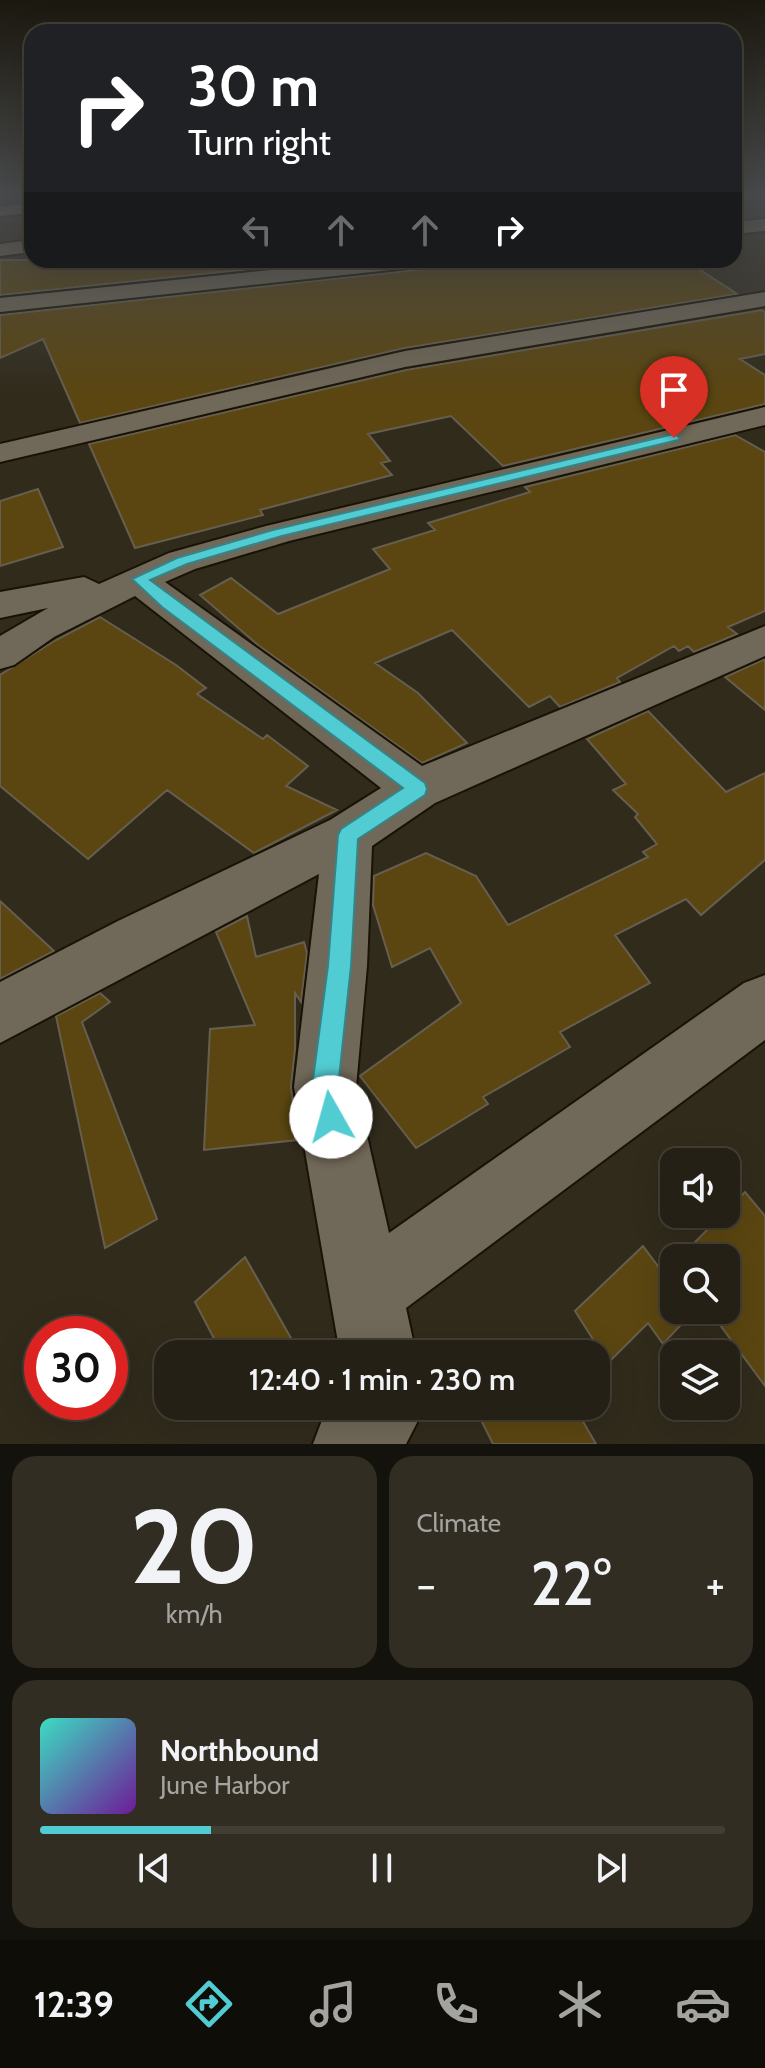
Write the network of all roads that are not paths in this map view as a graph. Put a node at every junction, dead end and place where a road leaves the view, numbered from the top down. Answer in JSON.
{"nodes":[{"id":1,"x":351,"y":268,"type":"edge"},
{"id":2,"x":765,"y":299,"type":"edge"},
{"id":3,"x":0,"y":305,"type":"edge"},
{"id":4,"x":765,"y":416,"type":"edge"},
{"id":5,"x":0,"y":453,"type":"edge"},
{"id":6,"x":139,"y":579,"type":"junction"},
{"id":7,"x":0,"y":605,"type":"edge"},
{"id":8,"x":765,"y":640,"type":"edge"},
{"id":9,"x":0,"y":655,"type":"edge"},
{"id":10,"x":418,"y":789,"type":"junction"},
{"id":11,"x":348,"y":835,"type":"junction"},
{"id":12,"x":765,"y":1004,"type":"edge"},
{"id":13,"x":0,"y":1014,"type":"edge"},
{"id":14,"x":368,"y":1291,"type":"junction"},
{"id":15,"x":372,"y":1340,"type":"edge"}],
"edges":[{"from":1,"to":3,"type":"street"},
{"from":2,"to":5,"type":"street"},
{"from":4,"to":6,"type":"street"},
{"from":6,"to":7,"type":"street"},
{"from":6,"to":9,"type":"street"},
{"from":6,"to":10,"type":"street"},
{"from":8,"to":10,"type":"street"},
{"from":10,"to":11,"type":"street"},
{"from":11,"to":13,"type":"street"},
{"from":11,"to":14,"type":"street"},
{"from":12,"to":14,"type":"street"},
{"from":14,"to":15,"type":"street"}]}
